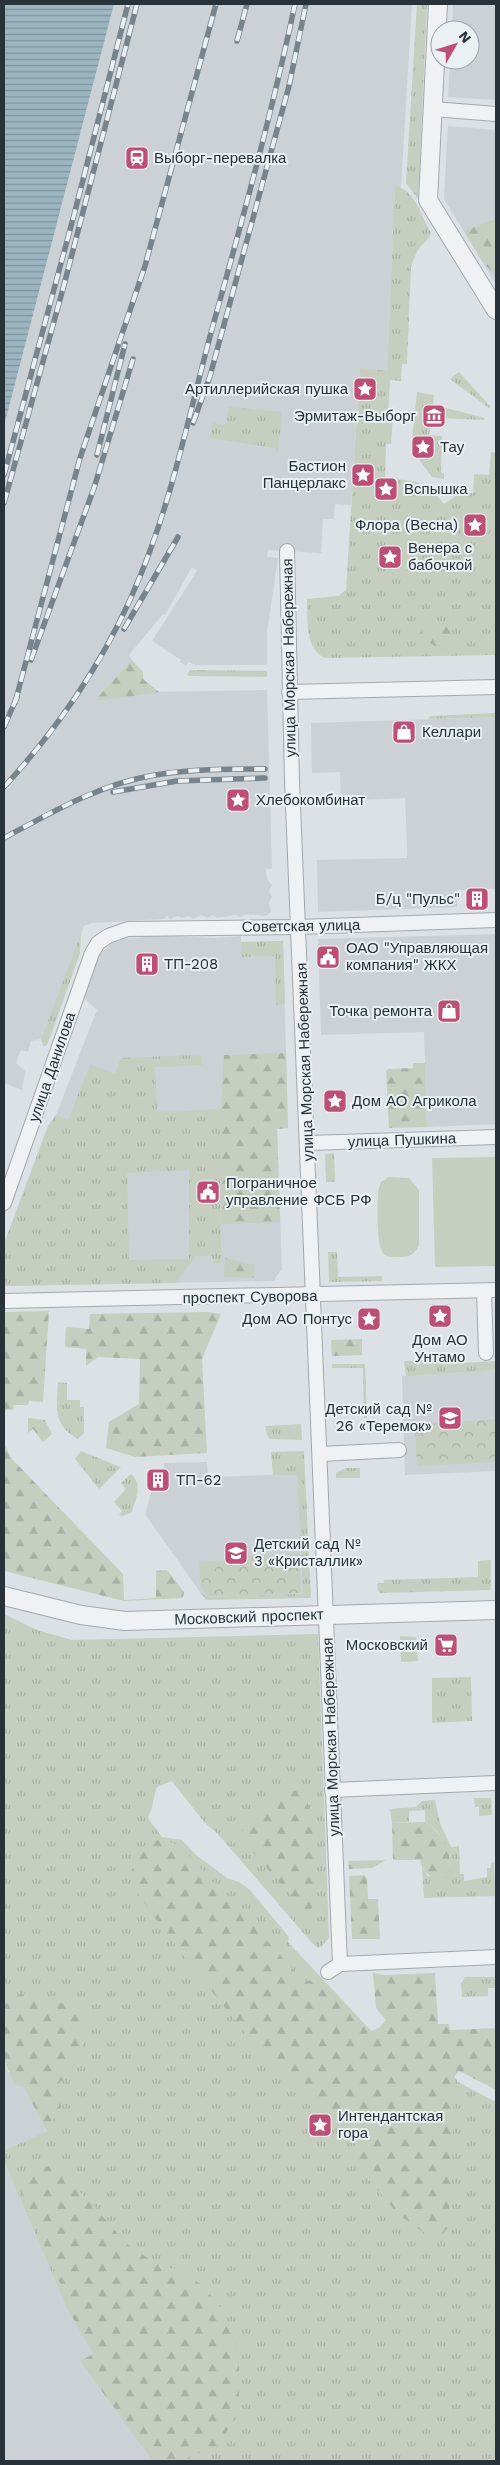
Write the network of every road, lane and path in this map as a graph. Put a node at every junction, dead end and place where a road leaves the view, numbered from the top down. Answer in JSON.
{"nodes":[{"id":1,"x":438,"y":4,"type":"edge"},
{"id":2,"x":433,"y":109,"type":"junction"},
{"id":3,"x":496,"y":114,"type":"edge"},
{"id":4,"x":496,"y":310,"type":"edge"},
{"id":5,"x":287,"y":551,"type":"dead end"},
{"id":6,"x":496,"y":686,"type":"edge"},
{"id":7,"x":289,"y":692,"type":"junction"},
{"id":8,"x":496,"y":920,"type":"edge"},
{"id":9,"x":298,"y":927,"type":"junction"},
{"id":10,"x":108,"y":936,"type":"joint"},
{"id":11,"x":496,"y":1137,"type":"edge"},
{"id":12,"x":308,"y":1143,"type":"junction"},
{"id":13,"x":4,"y":1203,"type":"edge"},
{"id":14,"x":490,"y":1291,"type":"edge"},
{"id":15,"x":314,"y":1296,"type":"junction"},
{"id":16,"x":4,"y":1301,"type":"edge"},
{"id":17,"x":486,"y":1353,"type":"dead end"},
{"id":18,"x":399,"y":1450,"type":"dead end"},
{"id":19,"x":320,"y":1454,"type":"junction"},
{"id":20,"x":4,"y":1596,"type":"edge"},
{"id":21,"x":496,"y":1610,"type":"edge"},
{"id":22,"x":326,"y":1616,"type":"junction"},
{"id":23,"x":496,"y":1783,"type":"edge"},
{"id":24,"x":332,"y":1790,"type":"junction"},
{"id":25,"x":496,"y":1957,"type":"edge"},
{"id":26,"x":340,"y":1964,"type":"junction"},
{"id":27,"x":328,"y":1972,"type":"dead end"}],
"edges":[{"from":1,"to":2,"type":"street"},
{"from":2,"to":3,"type":"street"},
{"from":2,"to":4,"type":"street"},
{"from":5,"to":7,"type":"street","name":"улица Морская Набережная"},
{"from":6,"to":7,"type":"street"},
{"from":7,"to":9,"type":"street","name":"улица Морская Набережная"},
{"from":8,"to":9,"type":"street","name":"Советская улица"},
{"from":9,"to":10,"type":"street","name":"Советская улица"},
{"from":9,"to":12,"type":"street","name":"улица Морская Набережная"},
{"from":10,"to":13,"type":"street","name":"улица Данилова"},
{"from":11,"to":12,"type":"street","name":"улица Пушкина"},
{"from":12,"to":15,"type":"street","name":"улица Морская Набережная"},
{"from":14,"to":15,"type":"street","name":"проспект Суворова"},
{"from":14,"to":17,"type":"street"},
{"from":15,"to":16,"type":"street","name":"проспект Суворова"},
{"from":15,"to":19,"type":"street","name":"улица Морская Набережная"},
{"from":18,"to":19,"type":"street"},
{"from":19,"to":22,"type":"street","name":"улица Морская Набережная"},
{"from":20,"to":22,"type":"street","name":"Московский проспект"},
{"from":21,"to":22,"type":"street","name":"Московский проспект"},
{"from":22,"to":24,"type":"street","name":"улица Морская Набережная"},
{"from":23,"to":24,"type":"street"},
{"from":24,"to":26,"type":"street","name":"улица Морская Набережная"},
{"from":25,"to":26,"type":"street"},
{"from":26,"to":27,"type":"street"}]}
